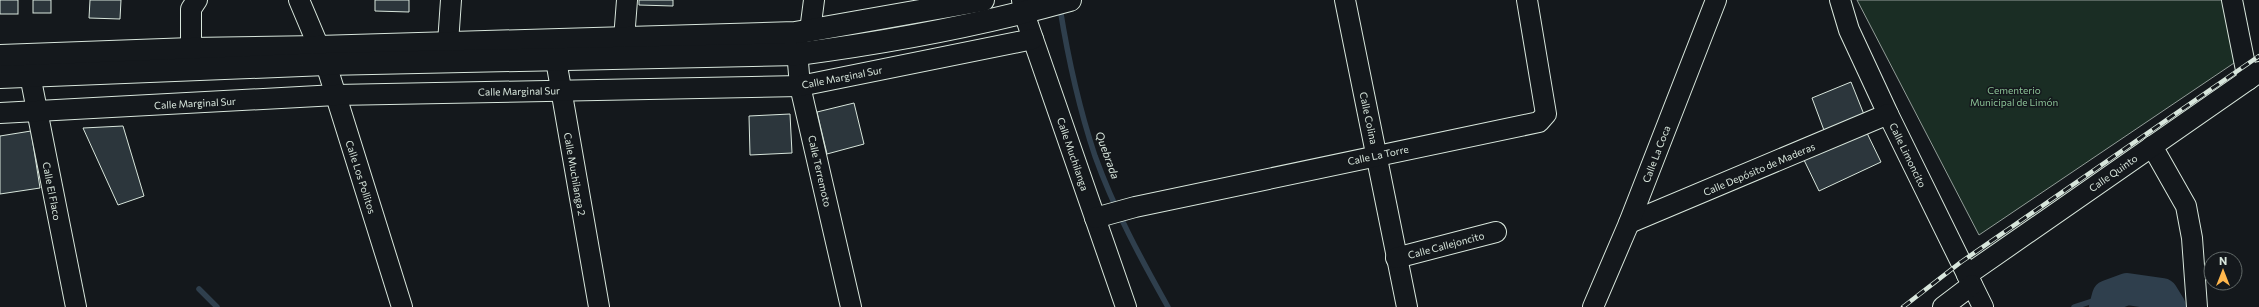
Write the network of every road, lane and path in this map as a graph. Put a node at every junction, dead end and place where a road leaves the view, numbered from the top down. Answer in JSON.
{"nodes":[{"id":1,"x":197,"y":0,"type":"edge"},
{"id":2,"x":299,"y":0,"type":"edge"},
{"id":3,"x":451,"y":0,"type":"edge"},
{"id":4,"x":628,"y":0,"type":"edge"},
{"id":5,"x":814,"y":0,"type":"edge"},
{"id":6,"x":983,"y":0,"type":"edge"},
{"id":7,"x":1070,"y":0,"type":"edge"},
{"id":8,"x":1345,"y":0,"type":"edge"},
{"id":9,"x":1528,"y":0,"type":"edge"},
{"id":10,"x":1716,"y":0,"type":"edge"},
{"id":11,"x":1840,"y":0,"type":"edge"},
{"id":12,"x":2232,"y":0,"type":"edge"},
{"id":13,"x":1023,"y":7,"type":"edge"},
{"id":14,"x":803,"y":32,"type":"junction"},
{"id":15,"x":624,"y":38,"type":"junction"},
{"id":16,"x":1033,"y":39,"type":"junction"},
{"id":17,"x":448,"y":43,"type":"junction"},
{"id":18,"x":190,"y":49,"type":"junction"},
{"id":19,"x":554,"y":50,"type":"junction"},
{"id":20,"x":798,"y":54,"type":"junction"},
{"id":21,"x":0,"y":56,"type":"edge"},
{"id":22,"x":322,"y":56,"type":"junction"},
{"id":23,"x":28,"y":65,"type":"junction"},
{"id":24,"x":2254,"y":76,"type":"edge"},
{"id":25,"x":0,"y":77,"type":"edge"},
{"id":26,"x":800,"y":86,"type":"junction"},
{"id":27,"x":560,"y":90,"type":"junction"},
{"id":28,"x":336,"y":95,"type":"junction"},
{"id":29,"x":36,"y":111,"type":"junction"},
{"id":30,"x":0,"y":113,"type":"edge"},
{"id":31,"x":1888,"y":114,"type":"junction"},
{"id":32,"x":2152,"y":146,"type":"junction"},
{"id":33,"x":1376,"y":155,"type":"junction"},
{"id":34,"x":1101,"y":216,"type":"junction"},
{"id":35,"x":1630,"y":223,"type":"junction"},
{"id":36,"x":1496,"y":232,"type":"dead end"},
{"id":37,"x":1396,"y":258,"type":"junction"},
{"id":38,"x":1970,"y":280,"type":"junction"},
{"id":39,"x":76,"y":307,"type":"edge"},
{"id":40,"x":402,"y":307,"type":"edge"},
{"id":41,"x":599,"y":307,"type":"edge"},
{"id":42,"x":851,"y":307,"type":"edge"},
{"id":43,"x":1126,"y":307,"type":"edge"},
{"id":44,"x":1406,"y":307,"type":"edge"},
{"id":45,"x":1593,"y":307,"type":"edge"},
{"id":46,"x":1943,"y":307,"type":"edge"},
{"id":47,"x":1983,"y":307,"type":"edge"},
{"id":48,"x":2197,"y":307,"type":"edge"}],
"edges":[{"from":1,"to":18,"type":"street"},
{"from":2,"to":22,"type":"street","name":"Calle Los Pollitos"},
{"from":3,"to":17,"type":"street"},
{"from":4,"to":15,"type":"street"},
{"from":5,"to":14,"type":"street","name":"Calle Terremoto"},
{"from":6,"to":14,"type":"highway"},
{"from":7,"to":13,"type":"highway"},
{"from":8,"to":33,"type":"street","name":"Calle Colina"},
{"from":9,"to":33,"type":"street","name":"Calle La Torre"},
{"from":10,"to":35,"type":"street","name":"Calle La Coca"},
{"from":11,"to":31,"type":"street","name":"Calle Limoncito"},
{"from":12,"to":24,"type":"street"},
{"from":13,"to":16,"type":"street","name":"Calle Muchilanga"},
{"from":13,"to":20,"type":"highway"},
{"from":14,"to":15,"type":"highway"},
{"from":14,"to":20,"type":"street","name":"Calle Terremoto"},
{"from":15,"to":19,"type":"highway"},
{"from":16,"to":26,"type":"street","name":"Calle Marginal Sur"},
{"from":16,"to":34,"type":"street","name":"Calle Muchilanga"},
{"from":17,"to":19,"type":"highway"},
{"from":17,"to":22,"type":"highway"},
{"from":18,"to":22,"type":"highway"},
{"from":18,"to":23,"type":"highway"},
{"from":19,"to":20,"type":"highway"},
{"from":19,"to":22,"type":"highway"},
{"from":19,"to":27,"type":"street","name":"Calle Muchilanga 2"},
{"from":20,"to":26,"type":"street","name":"Calle Terremoto"},
{"from":21,"to":23,"type":"highway"},
{"from":22,"to":23,"type":"highway"},
{"from":22,"to":28,"type":"street","name":"Calle Los Pollitos"},
{"from":23,"to":25,"type":"highway"},
{"from":23,"to":29,"type":"street","name":"Calle El Flaco"},
{"from":24,"to":32,"type":"street","name":"Calle Quinto"},
{"from":26,"to":27,"type":"street","name":"Calle Marginal Sur"},
{"from":26,"to":42,"type":"street","name":"Calle Terremoto"},
{"from":27,"to":28,"type":"street","name":"Calle Marginal Sur"},
{"from":27,"to":41,"type":"street","name":"Calle Muchilanga 2"},
{"from":28,"to":29,"type":"street","name":"Calle Marginal Sur"},
{"from":28,"to":40,"type":"street","name":"Calle Los Pollitos"},
{"from":29,"to":30,"type":"street","name":"Calle Marginal Sur"},
{"from":29,"to":39,"type":"street","name":"Calle El Flaco"},
{"from":31,"to":35,"type":"street","name":"Calle Depósito de Maderas"},
{"from":31,"to":38,"type":"street","name":"Calle Limoncito"},
{"from":32,"to":38,"type":"street","name":"Calle Quinto"},
{"from":32,"to":48,"type":"street"},
{"from":33,"to":34,"type":"street","name":"Calle La Torre"},
{"from":33,"to":37,"type":"street","name":"Calle Colina"},
{"from":34,"to":43,"type":"street","name":"Calle Muchilanga"},
{"from":35,"to":45,"type":"street","name":"Calle La Coca"},
{"from":36,"to":37,"type":"street","name":"Calle Callejoncito"},
{"from":37,"to":44,"type":"street","name":"Calle Colina"},
{"from":38,"to":46,"type":"street","name":"Calle Quinto"},
{"from":38,"to":47,"type":"street","name":"Calle Limoncito"}]}
